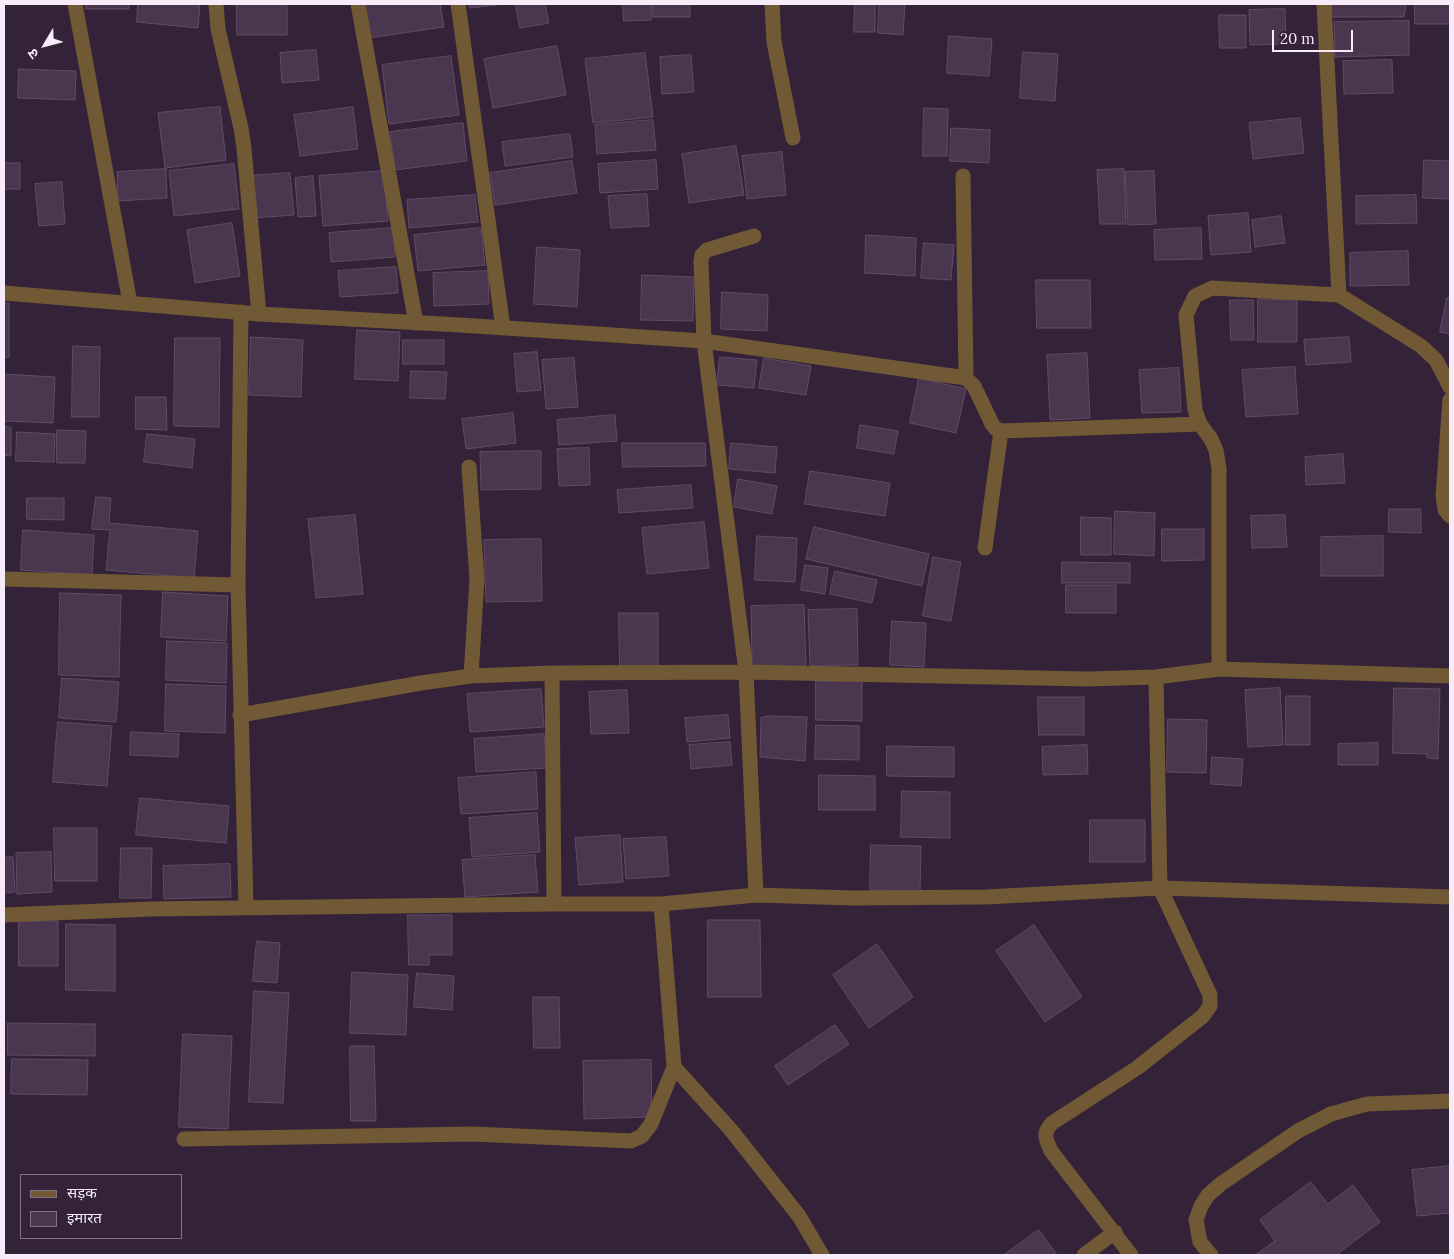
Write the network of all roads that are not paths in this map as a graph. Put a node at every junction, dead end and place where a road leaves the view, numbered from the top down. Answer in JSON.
{"nodes":[{"id":1,"x":75,"y":4,"type":"edge"},
{"id":2,"x":216,"y":4,"type":"edge"},
{"id":3,"x":358,"y":4,"type":"edge"},
{"id":4,"x":458,"y":4,"type":"edge"},
{"id":5,"x":772,"y":4,"type":"edge"},
{"id":6,"x":1324,"y":4,"type":"edge"},
{"id":7,"x":793,"y":138,"type":"dead end"},
{"id":8,"x":963,"y":176,"type":"dead end"},
{"id":9,"x":754,"y":236,"type":"dead end"},
{"id":10,"x":4,"y":293,"type":"edge"},
{"id":11,"x":1339,"y":295,"type":"junction"},
{"id":12,"x":130,"y":304,"type":"junction"},
{"id":13,"x":241,"y":312,"type":"junction"},
{"id":14,"x":260,"y":314,"type":"junction"},
{"id":15,"x":416,"y":323,"type":"junction"},
{"id":16,"x":503,"y":328,"type":"junction"},
{"id":17,"x":704,"y":342,"type":"junction"},
{"id":18,"x":966,"y":378,"type":"junction"},
{"id":19,"x":1450,"y":387,"type":"edge"},
{"id":20,"x":1450,"y":400,"type":"edge"},
{"id":21,"x":1200,"y":424,"type":"junction"},
{"id":22,"x":1002,"y":431,"type":"junction"},
{"id":23,"x":468,"y":467,"type":"dead end"},
{"id":24,"x":1450,"y":516,"type":"edge"},
{"id":25,"x":986,"y":548,"type":"dead end"},
{"id":26,"x":4,"y":579,"type":"edge"},
{"id":27,"x":238,"y":585,"type":"junction"},
{"id":28,"x":1219,"y":669,"type":"junction"},
{"id":29,"x":746,"y":672,"type":"junction"},
{"id":30,"x":552,"y":673,"type":"junction"},
{"id":31,"x":471,"y":676,"type":"junction"},
{"id":32,"x":1156,"y":676,"type":"junction"},
{"id":33,"x":1450,"y":676,"type":"edge"},
{"id":34,"x":240,"y":715,"type":"junction"},
{"id":35,"x":1160,"y":888,"type":"junction"},
{"id":36,"x":756,"y":895,"type":"junction"},
{"id":37,"x":1450,"y":897,"type":"edge"},
{"id":38,"x":554,"y":904,"type":"junction"},
{"id":39,"x":661,"y":904,"type":"junction"},
{"id":40,"x":246,"y":907,"type":"junction"},
{"id":41,"x":4,"y":915,"type":"edge"},
{"id":42,"x":674,"y":1067,"type":"junction"},
{"id":43,"x":1450,"y":1101,"type":"edge"},
{"id":44,"x":184,"y":1138,"type":"dead end"},
{"id":45,"x":1114,"y":1232,"type":"junction"},
{"id":46,"x":822,"y":1255,"type":"edge"},
{"id":47,"x":1084,"y":1255,"type":"edge"},
{"id":48,"x":1131,"y":1255,"type":"edge"},
{"id":49,"x":1211,"y":1255,"type":"edge"}],
"edges":[{"from":1,"to":12,"type":"street"},
{"from":2,"to":14,"type":"street"},
{"from":3,"to":15,"type":"street"},
{"from":4,"to":16,"type":"street"},
{"from":5,"to":7,"type":"street"},
{"from":6,"to":11,"type":"street"},
{"from":8,"to":18,"type":"street"},
{"from":9,"to":17,"type":"street"},
{"from":10,"to":12,"type":"street"},
{"from":11,"to":19,"type":"street"},
{"from":11,"to":21,"type":"street"},
{"from":12,"to":13,"type":"street"},
{"from":13,"to":14,"type":"street"},
{"from":13,"to":27,"type":"street"},
{"from":14,"to":15,"type":"street"},
{"from":15,"to":16,"type":"street"},
{"from":16,"to":17,"type":"street"},
{"from":17,"to":18,"type":"street"},
{"from":17,"to":29,"type":"street"},
{"from":18,"to":22,"type":"street"},
{"from":20,"to":24,"type":"street"},
{"from":21,"to":22,"type":"street"},
{"from":21,"to":28,"type":"street"},
{"from":22,"to":25,"type":"street"},
{"from":23,"to":31,"type":"street"},
{"from":26,"to":27,"type":"street"},
{"from":27,"to":34,"type":"street"},
{"from":28,"to":32,"type":"street"},
{"from":28,"to":33,"type":"street"},
{"from":29,"to":30,"type":"street"},
{"from":29,"to":32,"type":"street"},
{"from":29,"to":36,"type":"street"},
{"from":30,"to":31,"type":"street"},
{"from":30,"to":38,"type":"street"},
{"from":31,"to":34,"type":"street"},
{"from":32,"to":35,"type":"street"},
{"from":34,"to":40,"type":"street"},
{"from":35,"to":36,"type":"street"},
{"from":35,"to":37,"type":"street"},
{"from":35,"to":45,"type":"street"},
{"from":36,"to":39,"type":"street"},
{"from":38,"to":39,"type":"street"},
{"from":38,"to":40,"type":"street"},
{"from":39,"to":42,"type":"street"},
{"from":40,"to":41,"type":"street"},
{"from":42,"to":44,"type":"street"},
{"from":42,"to":46,"type":"street"},
{"from":43,"to":49,"type":"street"},
{"from":45,"to":47,"type":"street"},
{"from":45,"to":48,"type":"street"}]}
